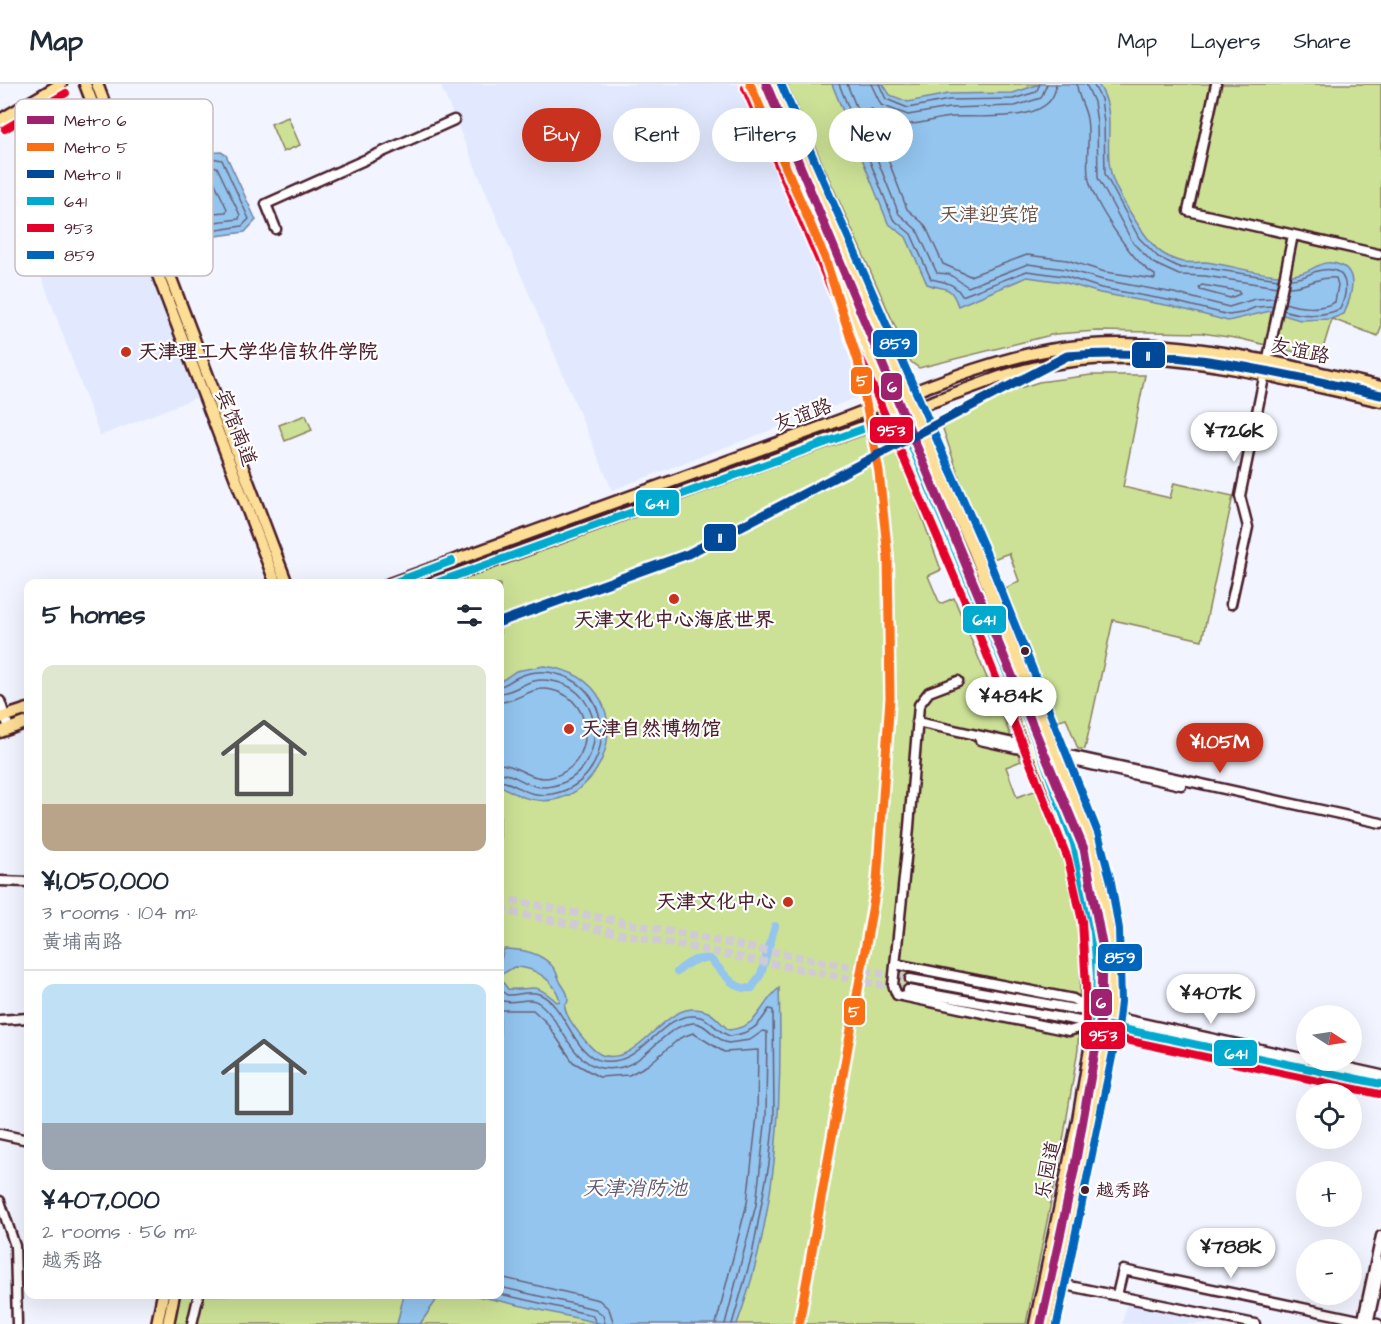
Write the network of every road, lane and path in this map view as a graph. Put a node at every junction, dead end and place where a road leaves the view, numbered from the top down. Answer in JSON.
{"nodes":[{"id":1,"x":47,"y":84,"type":"edge"},
{"id":2,"x":60,"y":84,"type":"edge"},
{"id":3,"x":84,"y":84,"type":"edge"},
{"id":4,"x":97,"y":84,"type":"edge"},
{"id":5,"x":755,"y":84,"type":"edge"},
{"id":6,"x":770,"y":84,"type":"edge"},
{"id":7,"x":1216,"y":84,"type":"edge"},
{"id":8,"x":23,"y":99,"type":"edge"},
{"id":9,"x":35,"y":99,"type":"edge"},
{"id":10,"x":90,"y":99,"type":"edge"},
{"id":11,"x":103,"y":99,"type":"edge"},
{"id":12,"x":15,"y":104,"type":"edge"},
{"id":13,"x":15,"y":111,"type":"edge"},
{"id":14,"x":0,"y":113,"type":"edge"},
{"id":15,"x":0,"y":120,"type":"edge"},
{"id":16,"x":454,"y":120,"type":"dead end"},
{"id":17,"x":276,"y":229,"type":"dead end"},
{"id":18,"x":1293,"y":236,"type":"junction"},
{"id":19,"x":1378,"y":254,"type":"dead end"},
{"id":20,"x":158,"y":276,"type":"edge"},
{"id":21,"x":170,"y":276,"type":"edge"},
{"id":22,"x":1268,"y":362,"type":"junction"},
{"id":23,"x":1266,"y":376,"type":"junction"},
{"id":24,"x":1381,"y":387,"type":"edge"},
{"id":25,"x":908,"y":395,"type":"junction"},
{"id":26,"x":1381,"y":400,"type":"edge"},
{"id":27,"x":893,"y":401,"type":"junction"},
{"id":28,"x":914,"y":410,"type":"junction"},
{"id":29,"x":899,"y":416,"type":"junction"},
{"id":30,"x":274,"y":579,"type":"edge"},
{"id":31,"x":284,"y":579,"type":"edge"},
{"id":32,"x":403,"y":579,"type":"edge"},
{"id":33,"x":446,"y":579,"type":"edge"},
{"id":34,"x":1231,"y":604,"type":"dead end"},
{"id":35,"x":959,"y":682,"type":"dead end"},
{"id":36,"x":0,"y":701,"type":"edge"},
{"id":37,"x":24,"y":710,"type":"edge"},
{"id":38,"x":2,"y":718,"type":"edge"},
{"id":39,"x":24,"y":723,"type":"edge"},
{"id":40,"x":918,"y":725,"type":"junction"},
{"id":41,"x":4,"y":730,"type":"edge"},
{"id":42,"x":1038,"y":751,"type":"junction"},
{"id":43,"x":1054,"y":755,"type":"junction"},
{"id":44,"x":1381,"y":823,"type":"edge"},
{"id":45,"x":1381,"y":827,"type":"edge"},
{"id":46,"x":0,"y":881,"type":"edge"},
{"id":47,"x":24,"y":882,"type":"edge"},
{"id":48,"x":896,"y":964,"type":"junction"},
{"id":49,"x":910,"y":979,"type":"tunnel mouth"},
{"id":50,"x":908,"y":990,"type":"tunnel mouth"},
{"id":51,"x":24,"y":1018,"type":"edge"},
{"id":52,"x":1095,"y":1018,"type":"junction"},
{"id":53,"x":0,"y":1020,"type":"edge"},
{"id":54,"x":1108,"y":1021,"type":"junction"},
{"id":55,"x":1296,"y":1057,"type":"edge"},
{"id":56,"x":1360,"y":1071,"type":"edge"},
{"id":57,"x":1381,"y":1076,"type":"edge"},
{"id":58,"x":1381,"y":1084,"type":"edge"},
{"id":59,"x":0,"y":1134,"type":"edge"},
{"id":60,"x":24,"y":1139,"type":"edge"},
{"id":61,"x":0,"y":1201,"type":"edge"},
{"id":62,"x":1381,"y":1236,"type":"edge"},
{"id":63,"x":1381,"y":1264,"type":"edge"},
{"id":64,"x":1049,"y":1282,"type":"junction"},
{"id":65,"x":1117,"y":1295,"type":"junction"},
{"id":66,"x":162,"y":1299,"type":"edge"},
{"id":67,"x":173,"y":1299,"type":"edge"},
{"id":68,"x":198,"y":1299,"type":"edge"},
{"id":69,"x":1365,"y":1323,"type":"edge"},
{"id":70,"x":17,"y":1324,"type":"edge"},
{"id":71,"x":157,"y":1324,"type":"edge"},
{"id":72,"x":168,"y":1324,"type":"edge"},
{"id":73,"x":192,"y":1324,"type":"edge"},
{"id":74,"x":1035,"y":1324,"type":"edge"},
{"id":75,"x":1046,"y":1324,"type":"edge"},
{"id":76,"x":1254,"y":1324,"type":"edge"},
{"id":77,"x":1378,"y":1324,"type":"edge"}],
"edges":[{"from":1,"to":8,"type":"main road"},
{"from":2,"to":9,"type":"main road"},
{"from":3,"to":10,"type":"main road","name":"宾馆南道"},
{"from":4,"to":11,"type":"main road","name":"宾馆南道"},
{"from":5,"to":27,"type":"main road","name":"乐园道"},
{"from":6,"to":25,"type":"main road","name":"乐园道"},
{"from":7,"to":18,"type":"street"},
{"from":12,"to":14,"type":"main road"},
{"from":13,"to":15,"type":"main road"},
{"from":16,"to":17,"type":"street"},
{"from":18,"to":19,"type":"street"},
{"from":18,"to":22,"type":"street"},
{"from":20,"to":30,"type":"main road","name":"宾馆南道"},
{"from":21,"to":31,"type":"main road","name":"宾馆南道"},
{"from":22,"to":23,"type":"street"},
{"from":22,"to":24,"type":"main road","name":"友谊路"},
{"from":22,"to":25,"type":"main road","name":"友谊路"},
{"from":23,"to":26,"type":"main road","name":"友谊路"},
{"from":23,"to":28,"type":"main road","name":"友谊路"},
{"from":23,"to":34,"type":"street"},
{"from":25,"to":27,"type":"main road","name":"友谊路"},
{"from":25,"to":28,"type":"main road","name":"乐园道"},
{"from":27,"to":29,"type":"main road","name":"乐园道"},
{"from":27,"to":32,"type":"main road","name":"友谊路"},
{"from":28,"to":29,"type":"main road","name":"友谊路"},
{"from":28,"to":43,"type":"main road","name":"乐园道"},
{"from":29,"to":33,"type":"main road","name":"友谊路"},
{"from":29,"to":42,"type":"main road","name":"乐园道"},
{"from":35,"to":40,"type":"street"},
{"from":36,"to":38,"type":"street"},
{"from":37,"to":38,"type":"main road"},
{"from":38,"to":41,"type":"street"},
{"from":39,"to":41,"type":"main road"},
{"from":40,"to":42,"type":"street"},
{"from":40,"to":48,"type":"street"},
{"from":42,"to":43,"type":"street"},
{"from":42,"to":52,"type":"main road","name":"乐园道"},
{"from":43,"to":44,"type":"street"},
{"from":43,"to":45,"type":"street"},
{"from":43,"to":54,"type":"main road","name":"乐园道"},
{"from":46,"to":47,"type":"street"},
{"from":48,"to":52,"type":"street"},
{"from":48,"to":52,"type":"street"},
{"from":49,"to":52,"type":"street"},
{"from":50,"to":52,"type":"street"},
{"from":51,"to":53,"type":"street"},
{"from":52,"to":54,"type":"street"},
{"from":52,"to":64,"type":"main road","name":"乐园道"},
{"from":54,"to":55,"type":"street"},
{"from":54,"to":58,"type":"street"},
{"from":54,"to":64,"type":"main road","name":"乐园道"},
{"from":56,"to":57,"type":"street"},
{"from":59,"to":60,"type":"street"},
{"from":61,"to":70,"type":"street"},
{"from":62,"to":69,"type":"street"},
{"from":63,"to":69,"type":"street"},
{"from":64,"to":65,"type":"street"},
{"from":64,"to":74,"type":"main road","name":"乐园道"},
{"from":64,"to":75,"type":"main road","name":"乐园道"},
{"from":65,"to":69,"type":"street"},
{"from":65,"to":76,"type":"street"},
{"from":66,"to":71,"type":"main road"},
{"from":67,"to":72,"type":"main road"},
{"from":68,"to":73,"type":"street"},
{"from":69,"to":77,"type":"street"}]}
